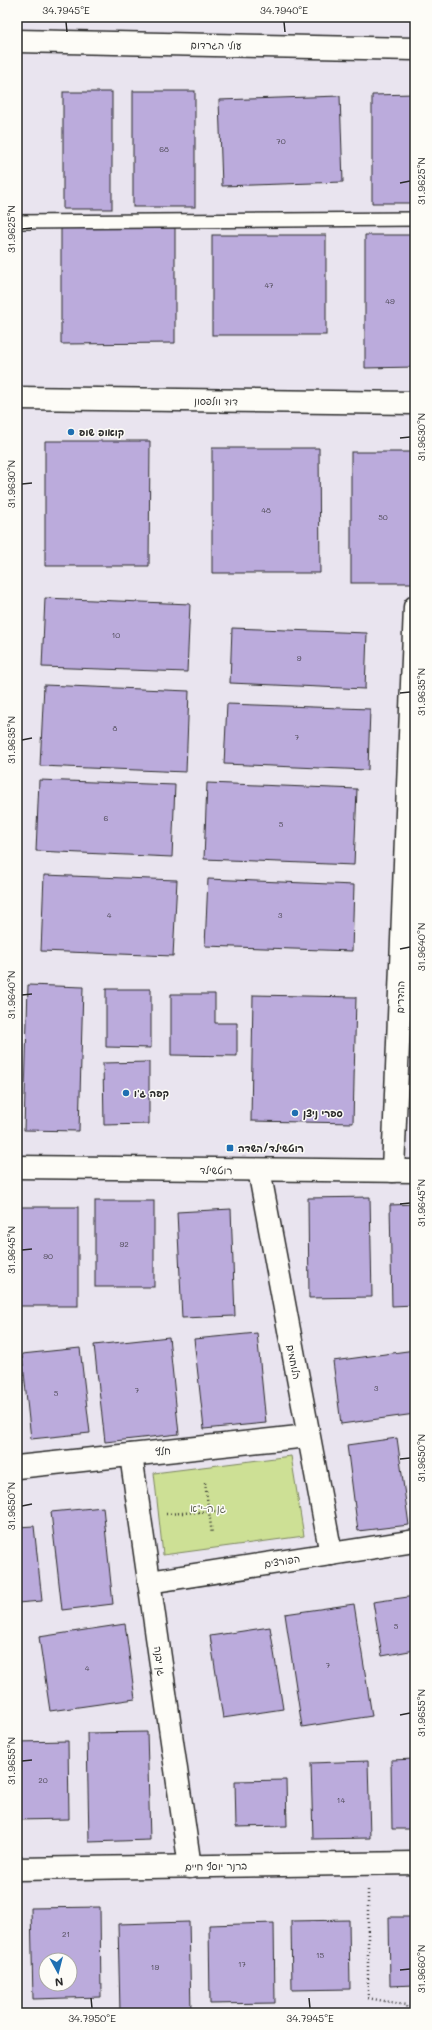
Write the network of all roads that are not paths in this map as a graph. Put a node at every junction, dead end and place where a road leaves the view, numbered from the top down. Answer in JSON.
{"nodes":[{"id":1,"x":17,"y":41,"type":"edge"},
{"id":2,"x":415,"y":49,"type":"edge"},
{"id":3,"x":415,"y":219,"type":"edge"},
{"id":4,"x":17,"y":222,"type":"edge"},
{"id":5,"x":17,"y":398,"type":"edge"},
{"id":6,"x":415,"y":404,"type":"edge"},
{"id":7,"x":415,"y":607,"type":"edge"},
{"id":8,"x":17,"y":1167,"type":"edge"},
{"id":9,"x":259,"y":1170,"type":"junction"},
{"id":10,"x":393,"y":1171,"type":"junction"},
{"id":11,"x":415,"y":1171,"type":"edge"},
{"id":12,"x":308,"y":1436,"type":"junction"},
{"id":13,"x":130,"y":1455,"type":"junction"},
{"id":14,"x":17,"y":1467,"type":"edge"},
{"id":15,"x":415,"y":1540,"type":"edge"},
{"id":16,"x":331,"y":1554,"type":"junction"},
{"id":17,"x":149,"y":1582,"type":"junction"},
{"id":18,"x":415,"y":1862,"type":"edge"},
{"id":19,"x":190,"y":1867,"type":"junction"},
{"id":20,"x":17,"y":1869,"type":"edge"}],
"edges":[{"from":1,"to":2,"type":"street","name":"עולי הגרדום"},
{"from":3,"to":4,"type":"lane"},
{"from":5,"to":6,"type":"street","name":"דוד וולפסון"},
{"from":7,"to":10,"type":"street","name":"ההדרים"},
{"from":8,"to":9,"type":"street","name":"רוטשילד"},
{"from":9,"to":10,"type":"street","name":"רוטשילד"},
{"from":9,"to":12,"type":"street","name":"הלוחמים"},
{"from":10,"to":11,"type":"street","name":"רוטשילד"},
{"from":12,"to":13,"type":"street","name":"חלץ"},
{"from":12,"to":16,"type":"street","name":"הלוחמים"},
{"from":13,"to":14,"type":"street","name":"חלץ"},
{"from":13,"to":17,"type":"street","name":"גן יבנה"},
{"from":15,"to":16,"type":"street","name":"הפורצים"},
{"from":16,"to":17,"type":"street","name":"הפורצים"},
{"from":17,"to":19,"type":"street","name":"גן יבנה"},
{"from":18,"to":19,"type":"street","name":"ברנר יוסף חיים"},
{"from":19,"to":20,"type":"street","name":"ברנר יוסף חיים"}]}
